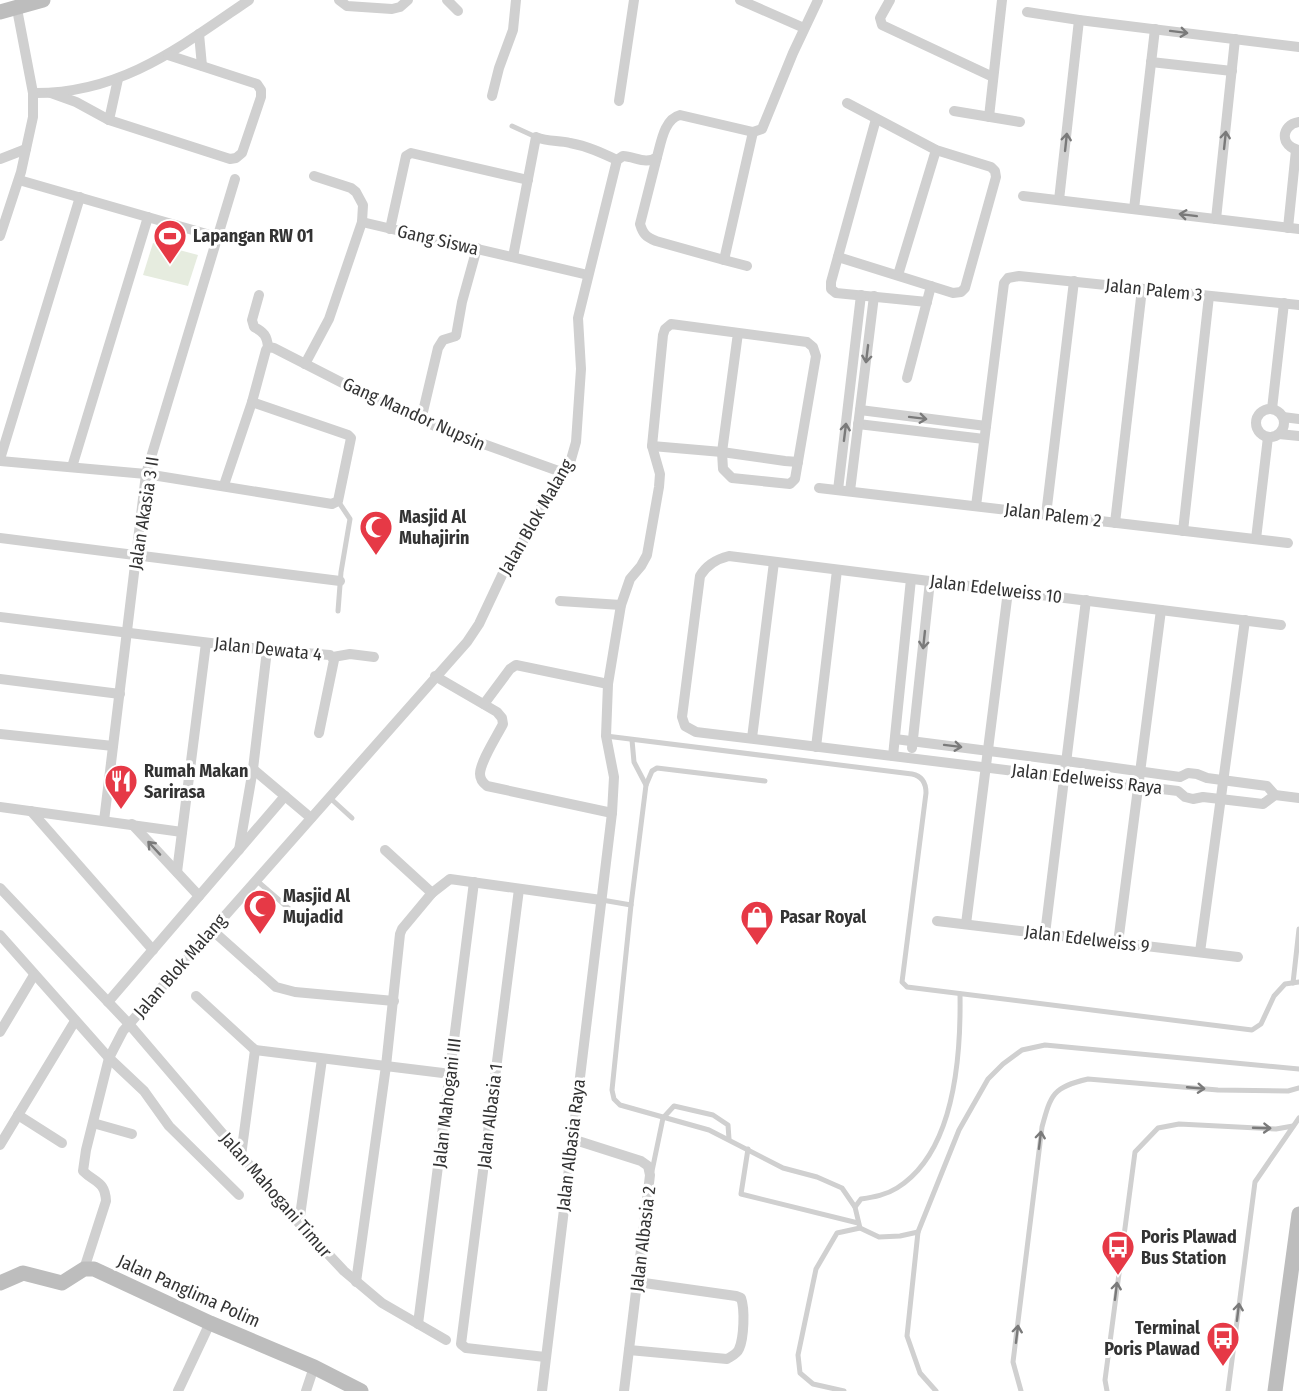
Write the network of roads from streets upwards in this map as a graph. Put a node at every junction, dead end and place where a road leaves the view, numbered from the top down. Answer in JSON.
{"nodes":[{"id":1,"x":44,"y":0,"type":"edge"},
{"id":2,"x":249,"y":0,"type":"edge"},
{"id":3,"x":339,"y":0,"type":"edge"},
{"id":4,"x":408,"y":0,"type":"edge"},
{"id":5,"x":447,"y":0,"type":"edge"},
{"id":6,"x":516,"y":0,"type":"edge"},
{"id":7,"x":634,"y":0,"type":"edge"},
{"id":8,"x":740,"y":0,"type":"edge"},
{"id":9,"x":818,"y":0,"type":"edge"},
{"id":10,"x":890,"y":0,"type":"edge"},
{"id":11,"x":1002,"y":0,"type":"edge"},
{"id":12,"x":10,"y":10,"type":"edge"},
{"id":13,"x":458,"y":11,"type":"dead end"},
{"id":14,"x":1027,"y":12,"type":"dead end"},
{"id":15,"x":1079,"y":20,"type":"junction"},
{"id":16,"x":804,"y":28,"type":"junction"},
{"id":17,"x":1155,"y":29,"type":"junction"},
{"id":18,"x":199,"y":34,"type":"junction"},
{"id":19,"x":1235,"y":39,"type":"junction"},
{"id":20,"x":1299,"y":47,"type":"edge"},
{"id":21,"x":168,"y":55,"type":"junction"},
{"id":22,"x":1151,"y":62,"type":"junction"},
{"id":23,"x":202,"y":66,"type":"junction"},
{"id":24,"x":1232,"y":72,"type":"junction"},
{"id":25,"x":993,"y":77,"type":"junction"},
{"id":26,"x":118,"y":79,"type":"junction"},
{"id":27,"x":79,"y":90,"type":"junction"},
{"id":28,"x":33,"y":93,"type":"junction"},
{"id":29,"x":51,"y":93,"type":"junction"},
{"id":30,"x":492,"y":96,"type":"dead end"},
{"id":31,"x":619,"y":101,"type":"dead end"},
{"id":32,"x":76,"y":102,"type":"junction"},
{"id":33,"x":847,"y":103,"type":"dead end"},
{"id":34,"x":954,"y":111,"type":"dead end"},
{"id":35,"x":989,"y":117,"type":"junction"},
{"id":36,"x":876,"y":118,"type":"junction"},
{"id":37,"x":109,"y":120,"type":"junction"},
{"id":38,"x":1020,"y":122,"type":"dead end"},
{"id":39,"x":1299,"y":122,"type":"edge"},
{"id":40,"x":753,"y":132,"type":"junction"},
{"id":41,"x":23,"y":149,"type":"junction"},
{"id":42,"x":936,"y":150,"type":"junction"},
{"id":43,"x":1298,"y":150,"type":"edge"},
{"id":44,"x":657,"y":157,"type":"junction"},
{"id":45,"x":0,"y":159,"type":"edge"},
{"id":46,"x":617,"y":160,"type":"junction"},
{"id":47,"x":314,"y":176,"type":"dead end"},
{"id":48,"x":235,"y":179,"type":"dead end"},
{"id":49,"x":19,"y":180,"type":"junction"},
{"id":50,"x":528,"y":180,"type":"junction"},
{"id":51,"x":1023,"y":196,"type":"dead end"},
{"id":52,"x":80,"y":197,"type":"junction"},
{"id":53,"x":1059,"y":200,"type":"junction"},
{"id":54,"x":1134,"y":209,"type":"junction"},
{"id":55,"x":148,"y":217,"type":"junction"},
{"id":56,"x":1216,"y":219,"type":"junction"},
{"id":57,"x":362,"y":222,"type":"junction"},
{"id":58,"x":1293,"y":228,"type":"edge"},
{"id":59,"x":390,"y":229,"type":"junction"},
{"id":60,"x":0,"y":236,"type":"edge"},
{"id":61,"x":217,"y":237,"type":"junction"},
{"id":62,"x":477,"y":248,"type":"junction"},
{"id":63,"x":838,"y":257,"type":"junction"},
{"id":64,"x":513,"y":258,"type":"junction"},
{"id":65,"x":724,"y":260,"type":"junction"},
{"id":66,"x":747,"y":266,"type":"dead end"},
{"id":67,"x":588,"y":275,"type":"junction"},
{"id":68,"x":898,"y":275,"type":"junction"},
{"id":69,"x":1074,"y":281,"type":"junction"},
{"id":70,"x":931,"y":286,"type":"junction"},
{"id":71,"x":1142,"y":288,"type":"junction"},
{"id":72,"x":259,"y":295,"type":"dead end"},
{"id":73,"x":861,"y":295,"type":"junction"},
{"id":74,"x":874,"y":296,"type":"junction"},
{"id":75,"x":1209,"y":296,"type":"junction"},
{"id":76,"x":927,"y":302,"type":"junction"},
{"id":77,"x":1284,"y":303,"type":"junction"},
{"id":78,"x":1299,"y":305,"type":"edge"},
{"id":79,"x":738,"y":333,"type":"junction"},
{"id":80,"x":268,"y":347,"type":"junction"},
{"id":81,"x":305,"y":364,"type":"junction"},
{"id":82,"x":907,"y":378,"type":"dead end"},
{"id":83,"x":252,"y":402,"type":"junction"},
{"id":84,"x":1272,"y":409,"type":"junction"},
{"id":85,"x":860,"y":410,"type":"junction"},
{"id":86,"x":1283,"y":417,"type":"junction"},
{"id":87,"x":1299,"y":419,"type":"edge"},
{"id":88,"x":421,"y":420,"type":"junction"},
{"id":89,"x":858,"y":424,"type":"junction"},
{"id":90,"x":986,"y":426,"type":"junction"},
{"id":91,"x":1273,"y":436,"type":"junction"},
{"id":92,"x":1299,"y":436,"type":"edge"},
{"id":93,"x":984,"y":439,"type":"junction"},
{"id":94,"x":652,"y":446,"type":"junction"},
{"id":95,"x":722,"y":452,"type":"junction"},
{"id":96,"x":0,"y":460,"type":"edge"},
{"id":97,"x":798,"y":462,"type":"junction"},
{"id":98,"x":72,"y":467,"type":"junction"},
{"id":99,"x":146,"y":474,"type":"junction"},
{"id":100,"x":564,"y":474,"type":"junction"},
{"id":101,"x":225,"y":485,"type":"junction"},
{"id":102,"x":819,"y":488,"type":"dead end"},
{"id":103,"x":838,"y":490,"type":"junction"},
{"id":104,"x":850,"y":491,"type":"junction"},
{"id":105,"x":976,"y":506,"type":"junction"},
{"id":106,"x":1046,"y":515,"type":"junction"},
{"id":107,"x":1115,"y":523,"type":"junction"},
{"id":108,"x":1183,"y":531,"type":"junction"},
{"id":109,"x":0,"y":538,"type":"edge"},
{"id":110,"x":1256,"y":540,"type":"junction"},
{"id":111,"x":1288,"y":543,"type":"dead end"},
{"id":112,"x":137,"y":555,"type":"junction"},
{"id":113,"x":774,"y":562,"type":"junction"},
{"id":114,"x":837,"y":570,"type":"junction"},
{"id":115,"x":911,"y":579,"type":"junction"},
{"id":116,"x":340,"y":581,"type":"road end"},
{"id":117,"x":930,"y":581,"type":"junction"},
{"id":118,"x":1008,"y":591,"type":"junction"},
{"id":119,"x":1086,"y":600,"type":"junction"},
{"id":120,"x":560,"y":601,"type":"dead end"},
{"id":121,"x":621,"y":605,"type":"junction"},
{"id":122,"x":1161,"y":610,"type":"junction"},
{"id":123,"x":0,"y":617,"type":"edge"},
{"id":124,"x":1245,"y":620,"type":"junction"},
{"id":125,"x":1281,"y":625,"type":"dead end"},
{"id":126,"x":128,"y":633,"type":"junction"},
{"id":127,"x":206,"y":643,"type":"junction"},
{"id":128,"x":267,"y":650,"type":"junction"},
{"id":129,"x":333,"y":657,"type":"junction"},
{"id":130,"x":374,"y":657,"type":"dead end"},
{"id":131,"x":435,"y":676,"type":"junction"},
{"id":132,"x":0,"y":679,"type":"edge"},
{"id":133,"x":608,"y":684,"type":"junction"},
{"id":134,"x":120,"y":694,"type":"junction"},
{"id":135,"x":483,"y":704,"type":"junction"},
{"id":136,"x":685,"y":726,"type":"joint"},
{"id":137,"x":319,"y":733,"type":"dead end"},
{"id":138,"x":0,"y":734,"type":"edge"},
{"id":139,"x":752,"y":738,"type":"junction"},
{"id":140,"x":895,"y":740,"type":"junction"},
{"id":141,"x":913,"y":741,"type":"junction"},
{"id":142,"x":113,"y":746,"type":"junction"},
{"id":143,"x":816,"y":747,"type":"junction"},
{"id":144,"x":988,"y":751,"type":"junction"},
{"id":145,"x":893,"y":756,"type":"junction"},
{"id":146,"x":910,"y":758,"type":"junction"},
{"id":147,"x":1066,"y":761,"type":"junction"},
{"id":148,"x":986,"y":767,"type":"junction"},
{"id":149,"x":253,"y":769,"type":"junction"},
{"id":150,"x":1140,"y":771,"type":"junction"},
{"id":151,"x":1064,"y":776,"type":"junction"},
{"id":152,"x":1222,"y":781,"type":"junction"},
{"id":153,"x":1138,"y":786,"type":"junction"},
{"id":154,"x":1275,"y":795,"type":"junction"},
{"id":155,"x":285,"y":796,"type":"junction"},
{"id":156,"x":1299,"y":798,"type":"edge"},
{"id":157,"x":1220,"y":799,"type":"junction"},
{"id":158,"x":0,"y":807,"type":"edge"},
{"id":159,"x":31,"y":811,"type":"junction"},
{"id":160,"x":612,"y":813,"type":"junction"},
{"id":161,"x":311,"y":818,"type":"junction"},
{"id":162,"x":104,"y":821,"type":"junction"},
{"id":163,"x":132,"y":824,"type":"junction"},
{"id":164,"x":182,"y":832,"type":"junction"},
{"id":165,"x":238,"y":850,"type":"junction"},
{"id":166,"x":385,"y":850,"type":"dead end"},
{"id":167,"x":177,"y":872,"type":"junction"},
{"id":168,"x":474,"y":882,"type":"junction"},
{"id":169,"x":0,"y":888,"type":"edge"},
{"id":170,"x":436,"y":889,"type":"junction"},
{"id":171,"x":519,"y":889,"type":"junction"},
{"id":172,"x":199,"y":896,"type":"junction"},
{"id":173,"x":601,"y":900,"type":"junction"},
{"id":174,"x":937,"y":921,"type":"dead end"},
{"id":175,"x":966,"y":924,"type":"junction"},
{"id":176,"x":212,"y":930,"type":"junction"},
{"id":177,"x":1045,"y":934,"type":"junction"},
{"id":178,"x":0,"y":935,"type":"edge"},
{"id":179,"x":1118,"y":943,"type":"junction"},
{"id":180,"x":153,"y":950,"type":"junction"},
{"id":181,"x":1200,"y":952,"type":"junction"},
{"id":182,"x":1238,"y":957,"type":"dead end"},
{"id":183,"x":34,"y":975,"type":"junction"},
{"id":184,"x":196,"y":996,"type":"dead end"},
{"id":185,"x":393,"y":1001,"type":"junction"},
{"id":186,"x":108,"y":1002,"type":"junction"},
{"id":187,"x":75,"y":1021,"type":"junction"},
{"id":188,"x":126,"y":1028,"type":"junction"},
{"id":189,"x":0,"y":1032,"type":"edge"},
{"id":190,"x":255,"y":1050,"type":"junction"},
{"id":191,"x":111,"y":1053,"type":"junction"},
{"id":192,"x":322,"y":1059,"type":"junction"},
{"id":193,"x":386,"y":1066,"type":"junction"},
{"id":194,"x":451,"y":1074,"type":"junction"},
{"id":195,"x":18,"y":1116,"type":"junction"},
{"id":196,"x":93,"y":1123,"type":"junction"},
{"id":197,"x":132,"y":1134,"type":"dead end"},
{"id":198,"x":572,"y":1139,"type":"junction"},
{"id":199,"x":62,"y":1143,"type":"dead end"},
{"id":200,"x":0,"y":1145,"type":"edge"},
{"id":201,"x":241,"y":1156,"type":"junction"},
{"id":202,"x":239,"y":1195,"type":"dead end"},
{"id":203,"x":1299,"y":1214,"type":"edge"},
{"id":204,"x":299,"y":1223,"type":"junction"},
{"id":205,"x":84,"y":1269,"type":"junction"},
{"id":206,"x":356,"y":1282,"type":"junction"},
{"id":207,"x":637,"y":1282,"type":"junction"},
{"id":208,"x":0,"y":1283,"type":"edge"},
{"id":209,"x":210,"y":1323,"type":"junction"},
{"id":210,"x":418,"y":1324,"type":"junction"},
{"id":211,"x":446,"y":1340,"type":"dead end"},
{"id":212,"x":629,"y":1350,"type":"junction"},
{"id":213,"x":545,"y":1357,"type":"junction"},
{"id":214,"x":314,"y":1367,"type":"junction"},
{"id":215,"x":356,"y":1388,"type":"edge"},
{"id":216,"x":178,"y":1391,"type":"edge"},
{"id":217,"x":306,"y":1391,"type":"edge"},
{"id":218,"x":542,"y":1391,"type":"edge"},
{"id":219,"x":624,"y":1391,"type":"edge"},
{"id":220,"x":1275,"y":1391,"type":"edge"}],
"edges":[{"from":1,"to":12,"type":"street"},
{"from":2,"to":18,"type":"street"},
{"from":3,"to":4,"type":"street"},
{"from":5,"to":13,"type":"street"},
{"from":6,"to":30,"type":"street"},
{"from":7,"to":31,"type":"street"},
{"from":8,"to":16,"type":"street"},
{"from":9,"to":16,"type":"street"},
{"from":10,"to":25,"type":"street"},
{"from":11,"to":25,"type":"street"},
{"from":12,"to":28,"type":"street"},
{"from":14,"to":15,"type":"street"},
{"from":15,"to":17,"type":"street"},
{"from":53,"to":15,"type":"street","one_way":true},
{"from":16,"to":40,"type":"street"},
{"from":17,"to":19,"type":"street","one_way":true},
{"from":17,"to":22,"type":"street"},
{"from":18,"to":21,"type":"street"},
{"from":18,"to":23,"type":"street"},
{"from":19,"to":20,"type":"street"},
{"from":19,"to":24,"type":"street"},
{"from":21,"to":23,"type":"street"},
{"from":21,"to":26,"type":"street"},
{"from":22,"to":24,"type":"street"},
{"from":22,"to":54,"type":"street"},
{"from":23,"to":37,"type":"street"},
{"from":56,"to":24,"type":"street","one_way":true},
{"from":25,"to":35,"type":"street"},
{"from":26,"to":27,"type":"street"},
{"from":26,"to":37,"type":"street"},
{"from":27,"to":29,"type":"street"},
{"from":27,"to":32,"type":"street"},
{"from":28,"to":29,"type":"street"},
{"from":28,"to":41,"type":"street"},
{"from":29,"to":32,"type":"street"},
{"from":32,"to":37,"type":"street"},
{"from":33,"to":36,"type":"street"},
{"from":34,"to":35,"type":"street"},
{"from":35,"to":38,"type":"street"},
{"from":36,"to":42,"type":"street"},
{"from":36,"to":63,"type":"street"},
{"from":39,"to":43,"type":"street"},
{"from":40,"to":44,"type":"street"},
{"from":40,"to":65,"type":"street"},
{"from":41,"to":45,"type":"street"},
{"from":41,"to":49,"type":"street"},
{"from":42,"to":68,"type":"street"},
{"from":42,"to":70,"type":"street"},
{"from":43,"to":58,"type":"street"},
{"from":44,"to":46,"type":"street"},
{"from":44,"to":65,"type":"street"},
{"from":46,"to":50,"type":"street"},
{"from":46,"to":67,"type":"street","name":"Jalan Blok Malang"},
{"from":47,"to":57,"type":"street"},
{"from":48,"to":61,"type":"street","name":"Jalan Akasia 3 II"},
{"from":49,"to":52,"type":"street"},
{"from":49,"to":60,"type":"street"},
{"from":50,"to":59,"type":"street"},
{"from":50,"to":64,"type":"street"},
{"from":51,"to":53,"type":"street"},
{"from":52,"to":55,"type":"street"},
{"from":52,"to":96,"type":"street"},
{"from":53,"to":54,"type":"street"},
{"from":56,"to":54,"type":"street","one_way":true},
{"from":55,"to":61,"type":"street"},
{"from":55,"to":98,"type":"street"},
{"from":56,"to":58,"type":"street"},
{"from":57,"to":59,"type":"street","name":"Gang Siswa"},
{"from":57,"to":81,"type":"street"},
{"from":59,"to":62,"type":"street","name":"Gang Siswa"},
{"from":61,"to":99,"type":"street","name":"Jalan Akasia 3 II"},
{"from":62,"to":64,"type":"street","name":"Gang Siswa"},
{"from":62,"to":88,"type":"street"},
{"from":63,"to":68,"type":"street"},
{"from":63,"to":73,"type":"street"},
{"from":64,"to":67,"type":"street","name":"Gang Siswa"},
{"from":65,"to":66,"type":"street"},
{"from":67,"to":100,"type":"street","name":"Jalan Blok Malang"},
{"from":68,"to":70,"type":"street"},
{"from":69,"to":71,"type":"street","name":"Jalan Palem 3"},
{"from":69,"to":90,"type":"street","name":"Jalan Palem 3"},
{"from":69,"to":106,"type":"street"},
{"from":70,"to":76,"type":"street"},
{"from":71,"to":75,"type":"street","name":"Jalan Palem 3"},
{"from":71,"to":107,"type":"street"},
{"from":72,"to":80,"type":"street"},
{"from":73,"to":74,"type":"street"},
{"from":103,"to":73,"type":"street","one_way":true},
{"from":74,"to":76,"type":"street"},
{"from":74,"to":85,"type":"street","one_way":true},
{"from":75,"to":77,"type":"street","name":"Jalan Palem 3"},
{"from":75,"to":108,"type":"street"},
{"from":76,"to":82,"type":"street"},
{"from":77,"to":78,"type":"street","name":"Jalan Palem 3"},
{"from":77,"to":84,"type":"street"},
{"from":79,"to":94,"type":"street","name":"Jalan Albasia Raya"},
{"from":79,"to":95,"type":"street"},
{"from":79,"to":97,"type":"street","name":"Jalan Albasia Raya"},
{"from":80,"to":81,"type":"street","name":"Gang Mandor Nupsin"},
{"from":80,"to":83,"type":"street"},
{"from":81,"to":88,"type":"street","name":"Gang Mandor Nupsin"},
{"from":83,"to":101,"type":"street"},
{"from":83,"to":101,"type":"street"},
{"from":84,"to":86,"type":"street"},
{"from":84,"to":91,"type":"street"},
{"from":85,"to":89,"type":"street"},
{"from":85,"to":90,"type":"street","one_way":true},
{"from":86,"to":87,"type":"street"},
{"from":86,"to":91,"type":"street"},
{"from":88,"to":100,"type":"street","name":"Gang Mandor Nupsin"},
{"from":89,"to":93,"type":"street"},
{"from":89,"to":104,"type":"street"},
{"from":90,"to":93,"type":"street"},
{"from":91,"to":92,"type":"street"},
{"from":91,"to":110,"type":"street"},
{"from":93,"to":105,"type":"street"},
{"from":94,"to":95,"type":"street"},
{"from":94,"to":121,"type":"street","name":"Jalan Albasia Raya"},
{"from":95,"to":97,"type":"street"},
{"from":95,"to":97,"type":"street"},
{"from":96,"to":98,"type":"street"},
{"from":98,"to":99,"type":"street"},
{"from":99,"to":101,"type":"street"},
{"from":99,"to":112,"type":"street","name":"Jalan Akasia 3 II"},
{"from":100,"to":131,"type":"street","name":"Jalan Blok Malang"},
{"from":102,"to":103,"type":"street","name":"Jalan Palem 2"},
{"from":103,"to":104,"type":"street","name":"Jalan Palem 2"},
{"from":104,"to":105,"type":"street","name":"Jalan Palem 2"},
{"from":105,"to":106,"type":"street","name":"Jalan Palem 2"},
{"from":106,"to":107,"type":"street","name":"Jalan Palem 2"},
{"from":107,"to":108,"type":"street","name":"Jalan Palem 2"},
{"from":108,"to":110,"type":"street","name":"Jalan Palem 2"},
{"from":109,"to":112,"type":"street"},
{"from":110,"to":111,"type":"street","name":"Jalan Palem 2"},
{"from":112,"to":116,"type":"street"},
{"from":112,"to":126,"type":"street","name":"Jalan Akasia 3 II"},
{"from":113,"to":114,"type":"street","name":"Jalan Edelweiss 10"},
{"from":113,"to":136,"type":"street","name":"Jalan Edelweiss 10"},
{"from":113,"to":139,"type":"street"},
{"from":114,"to":115,"type":"street","name":"Jalan Edelweiss 10"},
{"from":114,"to":143,"type":"street"},
{"from":115,"to":117,"type":"street","name":"Jalan Edelweiss 10"},
{"from":115,"to":140,"type":"street"},
{"from":117,"to":118,"type":"street","name":"Jalan Edelweiss 10"},
{"from":117,"to":141,"type":"street","one_way":true},
{"from":118,"to":119,"type":"street","name":"Jalan Edelweiss 10"},
{"from":118,"to":144,"type":"street"},
{"from":119,"to":122,"type":"street","name":"Jalan Edelweiss 10"},
{"from":119,"to":147,"type":"street"},
{"from":120,"to":121,"type":"street"},
{"from":121,"to":133,"type":"street","name":"Jalan Albasia Raya"},
{"from":122,"to":124,"type":"street","name":"Jalan Edelweiss 10"},
{"from":122,"to":150,"type":"street"},
{"from":123,"to":126,"type":"street","name":"Jalan Dewata 4"},
{"from":124,"to":125,"type":"street","name":"Jalan Edelweiss 10"},
{"from":124,"to":152,"type":"street"},
{"from":126,"to":127,"type":"street","name":"Jalan Dewata 4"},
{"from":126,"to":134,"type":"street","name":"Jalan Akasia 3 II"},
{"from":127,"to":128,"type":"street","name":"Jalan Dewata 4"},
{"from":127,"to":164,"type":"street"},
{"from":128,"to":129,"type":"street","name":"Jalan Dewata 4"},
{"from":128,"to":149,"type":"street"},
{"from":129,"to":130,"type":"street"},
{"from":129,"to":137,"type":"street","name":"Jalan Dewata 4"},
{"from":131,"to":135,"type":"street"},
{"from":131,"to":161,"type":"street","name":"Jalan Blok Malang"},
{"from":132,"to":134,"type":"street"},
{"from":133,"to":135,"type":"street"},
{"from":133,"to":160,"type":"street","name":"Jalan Albasia Raya"},
{"from":134,"to":142,"type":"street","name":"Jalan Akasia 3 II"},
{"from":135,"to":160,"type":"street"},
{"from":136,"to":139,"type":"street","name":"Jalan Edelweiss Raya"},
{"from":138,"to":142,"type":"street"},
{"from":139,"to":143,"type":"street","name":"Jalan Edelweiss Raya"},
{"from":140,"to":141,"type":"street","name":"Jalan Edelweiss Raya"},
{"from":140,"to":145,"type":"street"},
{"from":141,"to":144,"type":"street","name":"Jalan Edelweiss Raya","one_way":true},
{"from":141,"to":146,"type":"street"},
{"from":142,"to":162,"type":"street","name":"Jalan Akasia 3 II"},
{"from":143,"to":145,"type":"street","name":"Jalan Edelweiss Raya"},
{"from":144,"to":147,"type":"street","name":"Jalan Edelweiss Raya"},
{"from":144,"to":148,"type":"street"},
{"from":145,"to":146,"type":"street","name":"Jalan Edelweiss Raya"},
{"from":146,"to":148,"type":"street","name":"Jalan Edelweiss Raya"},
{"from":147,"to":150,"type":"street","name":"Jalan Edelweiss Raya"},
{"from":147,"to":151,"type":"street"},
{"from":148,"to":151,"type":"street","name":"Jalan Edelweiss Raya"},
{"from":148,"to":175,"type":"street"},
{"from":149,"to":155,"type":"street"},
{"from":149,"to":165,"type":"street"},
{"from":150,"to":152,"type":"street","name":"Jalan Edelweiss Raya"},
{"from":150,"to":153,"type":"street"},
{"from":151,"to":153,"type":"street","name":"Jalan Edelweiss Raya"},
{"from":151,"to":177,"type":"street"},
{"from":152,"to":154,"type":"street","name":"Jalan Edelweiss Raya"},
{"from":152,"to":157,"type":"street"},
{"from":153,"to":157,"type":"street","name":"Jalan Edelweiss Raya"},
{"from":153,"to":179,"type":"street"},
{"from":154,"to":156,"type":"street","name":"Jalan Edelweiss Raya"},
{"from":154,"to":157,"type":"street","name":"Jalan Edelweiss Raya"},
{"from":155,"to":161,"type":"street"},
{"from":155,"to":165,"type":"street"},
{"from":157,"to":181,"type":"street"},
{"from":158,"to":159,"type":"street"},
{"from":159,"to":162,"type":"street"},
{"from":159,"to":180,"type":"street"},
{"from":160,"to":173,"type":"street","name":"Jalan Albasia Raya"},
{"from":161,"to":176,"type":"street","name":"Jalan Blok Malang"},
{"from":162,"to":163,"type":"street"},
{"from":163,"to":164,"type":"street"},
{"from":167,"to":163,"type":"street","one_way":true},
{"from":164,"to":167,"type":"street"},
{"from":165,"to":172,"type":"street"},
{"from":166,"to":170,"type":"street"},
{"from":167,"to":172,"type":"street"},
{"from":168,"to":170,"type":"street"},
{"from":168,"to":171,"type":"street"},
{"from":168,"to":194,"type":"street","name":"Jalan Mahogani III"},
{"from":169,"to":186,"type":"street","name":"Jalan Mahogani Timur"},
{"from":170,"to":185,"type":"street"},
{"from":171,"to":173,"type":"street"},
{"from":171,"to":213,"type":"street","name":"Jalan Albasia 1"},
{"from":172,"to":180,"type":"street"},
{"from":173,"to":198,"type":"street","name":"Jalan Albasia Raya"},
{"from":174,"to":175,"type":"street","name":"Jalan Edelweiss 9"},
{"from":175,"to":177,"type":"street","name":"Jalan Edelweiss 9"},
{"from":176,"to":185,"type":"street"},
{"from":176,"to":188,"type":"street","name":"Jalan Blok Malang"},
{"from":177,"to":179,"type":"street","name":"Jalan Edelweiss 9"},
{"from":178,"to":183,"type":"street"},
{"from":179,"to":181,"type":"street","name":"Jalan Edelweiss 9"},
{"from":180,"to":186,"type":"street"},
{"from":181,"to":182,"type":"street","name":"Jalan Edelweiss 9"},
{"from":183,"to":187,"type":"street"},
{"from":183,"to":189,"type":"street"},
{"from":184,"to":190,"type":"street"},
{"from":185,"to":193,"type":"street"},
{"from":186,"to":188,"type":"street","name":"Jalan Mahogani Timur"},
{"from":187,"to":191,"type":"street"},
{"from":187,"to":195,"type":"street"},
{"from":188,"to":191,"type":"street","name":"Jalan Blok Malang"},
{"from":188,"to":201,"type":"street","name":"Jalan Mahogani Timur"},
{"from":190,"to":192,"type":"street"},
{"from":190,"to":201,"type":"street"},
{"from":191,"to":196,"type":"street","name":"Jalan Blok Malang"},
{"from":191,"to":202,"type":"street"},
{"from":192,"to":193,"type":"street"},
{"from":192,"to":204,"type":"street"},
{"from":193,"to":194,"type":"street"},
{"from":193,"to":206,"type":"street"},
{"from":194,"to":210,"type":"street","name":"Jalan Mahogani III"},
{"from":195,"to":199,"type":"street"},
{"from":195,"to":200,"type":"street"},
{"from":196,"to":197,"type":"street"},
{"from":196,"to":205,"type":"street","name":"Jalan Blok Malang"},
{"from":198,"to":207,"type":"street","name":"Jalan Albasia 2"},
{"from":198,"to":213,"type":"street","name":"Jalan Albasia Raya"},
{"from":201,"to":204,"type":"street","name":"Jalan Mahogani Timur"},
{"from":203,"to":220,"type":"street"},
{"from":204,"to":206,"type":"street","name":"Jalan Mahogani Timur"},
{"from":205,"to":208,"type":"street"},
{"from":205,"to":209,"type":"street","name":"Jalan Panglima Polim"},
{"from":206,"to":210,"type":"street","name":"Jalan Mahogani Timur"},
{"from":207,"to":212,"type":"street","name":"Jalan Albasia 2"},
{"from":207,"to":212,"type":"street"},
{"from":209,"to":214,"type":"street","name":"Jalan Panglima Polim"},
{"from":209,"to":216,"type":"street"},
{"from":210,"to":211,"type":"street","name":"Jalan Mahogani Timur"},
{"from":212,"to":219,"type":"street","name":"Jalan Albasia 2"},
{"from":213,"to":218,"type":"street","name":"Jalan Albasia Raya"},
{"from":214,"to":215,"type":"street","name":"Jalan Panglima Polim"},
{"from":214,"to":217,"type":"street"}]}
